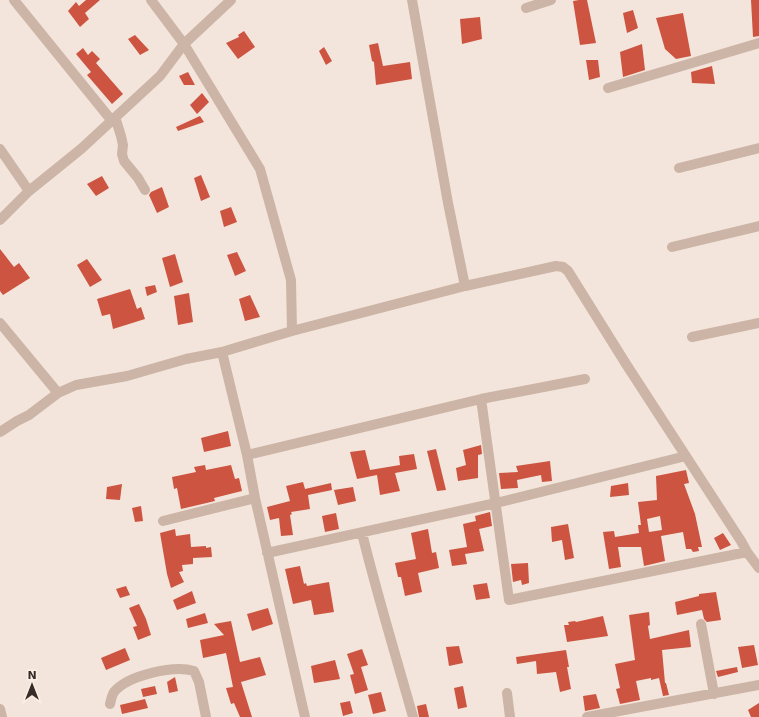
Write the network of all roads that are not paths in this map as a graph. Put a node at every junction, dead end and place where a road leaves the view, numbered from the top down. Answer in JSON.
{"nodes":[{"id":1,"x":14,"y":0,"type":"edge"},
{"id":2,"x":151,"y":0,"type":"edge"},
{"id":3,"x":231,"y":0,"type":"edge"},
{"id":4,"x":412,"y":0,"type":"edge"},
{"id":5,"x":551,"y":0,"type":"edge"},
{"id":6,"x":526,"y":8,"type":"dead end"},
{"id":7,"x":184,"y":44,"type":"junction"},
{"id":8,"x":759,"y":44,"type":"edge"},
{"id":9,"x":608,"y":88,"type":"dead end"},
{"id":10,"x":114,"y":119,"type":"junction"},
{"id":11,"x":759,"y":148,"type":"edge"},
{"id":12,"x":0,"y":149,"type":"edge"},
{"id":13,"x":679,"y":168,"type":"dead end"},
{"id":14,"x":145,"y":190,"type":"dead end"},
{"id":15,"x":29,"y":191,"type":"junction"},
{"id":16,"x":0,"y":220,"type":"edge"},
{"id":17,"x":759,"y":226,"type":"edge"},
{"id":18,"x":672,"y":247,"type":"dead end"},
{"id":19,"x":465,"y":286,"type":"junction"},
{"id":20,"x":0,"y":323,"type":"edge"},
{"id":21,"x":759,"y":323,"type":"edge"},
{"id":22,"x":292,"y":331,"type":"junction"},
{"id":23,"x":692,"y":338,"type":"dead end"},
{"id":24,"x":222,"y":352,"type":"junction"},
{"id":25,"x":585,"y":379,"type":"dead end"},
{"id":26,"x":58,"y":392,"type":"junction"},
{"id":27,"x":481,"y":400,"type":"junction"},
{"id":28,"x":0,"y":432,"type":"edge"},
{"id":29,"x":247,"y":455,"type":"junction"},
{"id":30,"x":686,"y":456,"type":"junction"},
{"id":31,"x":254,"y":498,"type":"junction"},
{"id":32,"x":496,"y":503,"type":"junction"},
{"id":33,"x":163,"y":521,"type":"dead end"},
{"id":34,"x":362,"y":533,"type":"junction"},
{"id":35,"x":747,"y":552,"type":"junction"},
{"id":36,"x":268,"y":553,"type":"junction"},
{"id":37,"x":759,"y":568,"type":"edge"},
{"id":38,"x":701,"y":624,"type":"dead end"},
{"id":39,"x":759,"y":685,"type":"edge"},
{"id":40,"x":507,"y":693,"type":"dead end"},
{"id":41,"x":714,"y":694,"type":"junction"},
{"id":42,"x":110,"y":704,"type":"dead end"},
{"id":43,"x":0,"y":709,"type":"edge"},
{"id":44,"x":2,"y":717,"type":"edge"},
{"id":45,"x":206,"y":717,"type":"edge"},
{"id":46,"x":305,"y":717,"type":"edge"},
{"id":47,"x":413,"y":717,"type":"edge"},
{"id":48,"x":510,"y":717,"type":"edge"},
{"id":49,"x":587,"y":717,"type":"edge"}],
"edges":[{"from":1,"to":10,"type":"street"},
{"from":2,"to":7,"type":"street"},
{"from":3,"to":7,"type":"street"},
{"from":4,"to":19,"type":"street"},
{"from":5,"to":6,"type":"street"},
{"from":7,"to":10,"type":"street"},
{"from":7,"to":22,"type":"street"},
{"from":8,"to":9,"type":"street"},
{"from":10,"to":14,"type":"street"},
{"from":10,"to":15,"type":"street"},
{"from":11,"to":13,"type":"street"},
{"from":12,"to":15,"type":"street"},
{"from":15,"to":16,"type":"street"},
{"from":17,"to":18,"type":"street"},
{"from":19,"to":22,"type":"street"},
{"from":19,"to":30,"type":"street"},
{"from":20,"to":26,"type":"street"},
{"from":21,"to":23,"type":"street"},
{"from":22,"to":24,"type":"street"},
{"from":24,"to":26,"type":"street"},
{"from":24,"to":29,"type":"street"},
{"from":25,"to":27,"type":"street"},
{"from":26,"to":28,"type":"street"},
{"from":27,"to":29,"type":"street"},
{"from":27,"to":32,"type":"street"},
{"from":29,"to":31,"type":"street"},
{"from":30,"to":32,"type":"street"},
{"from":30,"to":35,"type":"street"},
{"from":31,"to":33,"type":"street"},
{"from":31,"to":36,"type":"street"},
{"from":32,"to":34,"type":"street"},
{"from":32,"to":35,"type":"street"},
{"from":34,"to":36,"type":"street"},
{"from":34,"to":47,"type":"street"},
{"from":35,"to":37,"type":"street"},
{"from":36,"to":46,"type":"street"},
{"from":38,"to":41,"type":"street"},
{"from":39,"to":41,"type":"street"},
{"from":40,"to":48,"type":"street"},
{"from":41,"to":49,"type":"street"},
{"from":42,"to":45,"type":"street"},
{"from":43,"to":44,"type":"street"}]}
